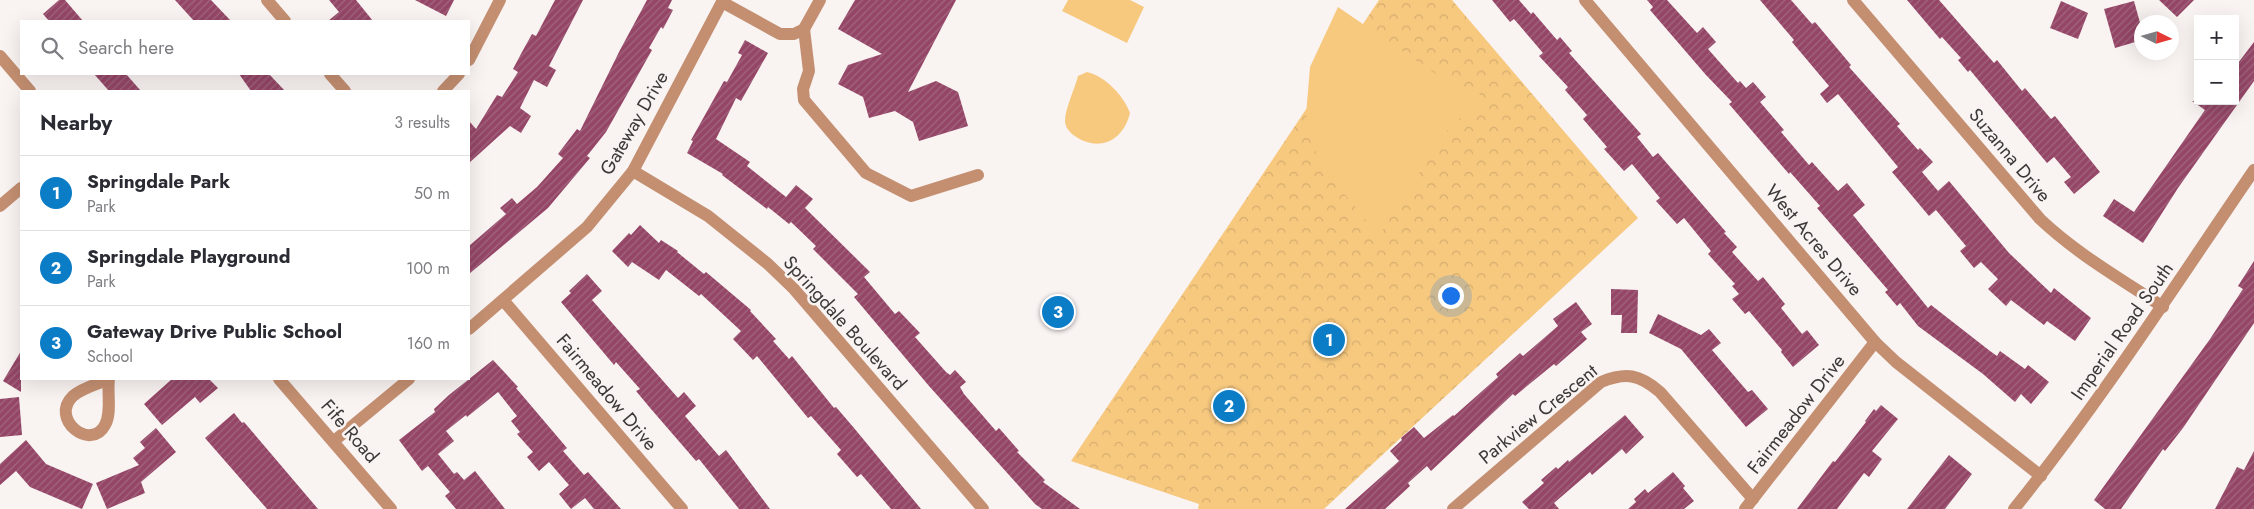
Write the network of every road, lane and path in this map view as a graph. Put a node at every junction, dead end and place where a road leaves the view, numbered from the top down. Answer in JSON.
{"nodes":[{"id":1,"x":266,"y":0,"type":"edge"},
{"id":2,"x":500,"y":0,"type":"edge"},
{"id":3,"x":820,"y":0,"type":"edge"},
{"id":4,"x":1585,"y":0,"type":"edge"},
{"id":5,"x":1853,"y":0,"type":"edge"},
{"id":6,"x":723,"y":1,"type":"edge"},
{"id":7,"x":284,"y":20,"type":"edge"},
{"id":8,"x":804,"y":29,"type":"junction"},
{"id":9,"x":0,"y":56,"type":"edge"},
{"id":10,"x":470,"y":58,"type":"edge"},
{"id":11,"x":331,"y":75,"type":"edge"},
{"id":12,"x":458,"y":75,"type":"edge"},
{"id":13,"x":29,"y":90,"type":"edge"},
{"id":14,"x":344,"y":90,"type":"edge"},
{"id":15,"x":444,"y":90,"type":"edge"},
{"id":16,"x":2254,"y":170,"type":"edge"},
{"id":17,"x":633,"y":171,"type":"junction"},
{"id":18,"x":978,"y":175,"type":"dead end"},
{"id":19,"x":20,"y":189,"type":"edge"},
{"id":20,"x":0,"y":206,"type":"edge"},
{"id":21,"x":503,"y":300,"type":"junction"},
{"id":22,"x":2164,"y":307,"type":"junction"},
{"id":23,"x":470,"y":328,"type":"edge"},
{"id":24,"x":1875,"y":342,"type":"junction"},
{"id":25,"x":107,"y":380,"type":"edge"},
{"id":26,"x":109,"y":380,"type":"edge"},
{"id":27,"x":280,"y":380,"type":"edge"},
{"id":28,"x":408,"y":380,"type":"edge"},
{"id":29,"x":334,"y":441,"type":"junction"},
{"id":30,"x":2041,"y":476,"type":"junction"},
{"id":31,"x":1753,"y":498,"type":"junction"},
{"id":32,"x":391,"y":509,"type":"edge"},
{"id":33,"x":682,"y":509,"type":"edge"},
{"id":34,"x":983,"y":509,"type":"edge"},
{"id":35,"x":1453,"y":509,"type":"edge"},
{"id":36,"x":1745,"y":509,"type":"edge"},
{"id":37,"x":2014,"y":509,"type":"edge"}],
"edges":[{"from":1,"to":7,"type":"street"},
{"from":2,"to":10,"type":"street"},
{"from":3,"to":8,"type":"street"},
{"from":4,"to":24,"type":"street","name":"West Acres Drive"},
{"from":5,"to":22,"type":"street","name":"Suzanna Drive"},
{"from":6,"to":8,"type":"street"},
{"from":6,"to":17,"type":"street","name":"Gateway Drive"},
{"from":8,"to":18,"type":"street"},
{"from":9,"to":13,"type":"street"},
{"from":11,"to":14,"type":"street"},
{"from":12,"to":15,"type":"street"},
{"from":16,"to":22,"type":"street","name":"Imperial Road South"},
{"from":17,"to":21,"type":"street","name":"Gateway Drive"},
{"from":17,"to":34,"type":"street","name":"Springdale Boulevard"},
{"from":19,"to":20,"type":"street"},
{"from":21,"to":23,"type":"street","name":"Gateway Drive"},
{"from":21,"to":33,"type":"street","name":"Fairmeadow Drive"},
{"from":22,"to":30,"type":"street","name":"Imperial Road South"},
{"from":24,"to":30,"type":"street","name":"West Acres Drive"},
{"from":24,"to":31,"type":"street","name":"Fairmeadow Drive"},
{"from":25,"to":26,"type":"street"},
{"from":27,"to":29,"type":"street","name":"Fife Road"},
{"from":28,"to":29,"type":"street"},
{"from":29,"to":32,"type":"street","name":"Fife Road"},
{"from":30,"to":37,"type":"street","name":"Imperial Road South"},
{"from":31,"to":35,"type":"street","name":"Parkview Crescent"},
{"from":31,"to":36,"type":"street","name":"Fairmeadow Drive"}]}
